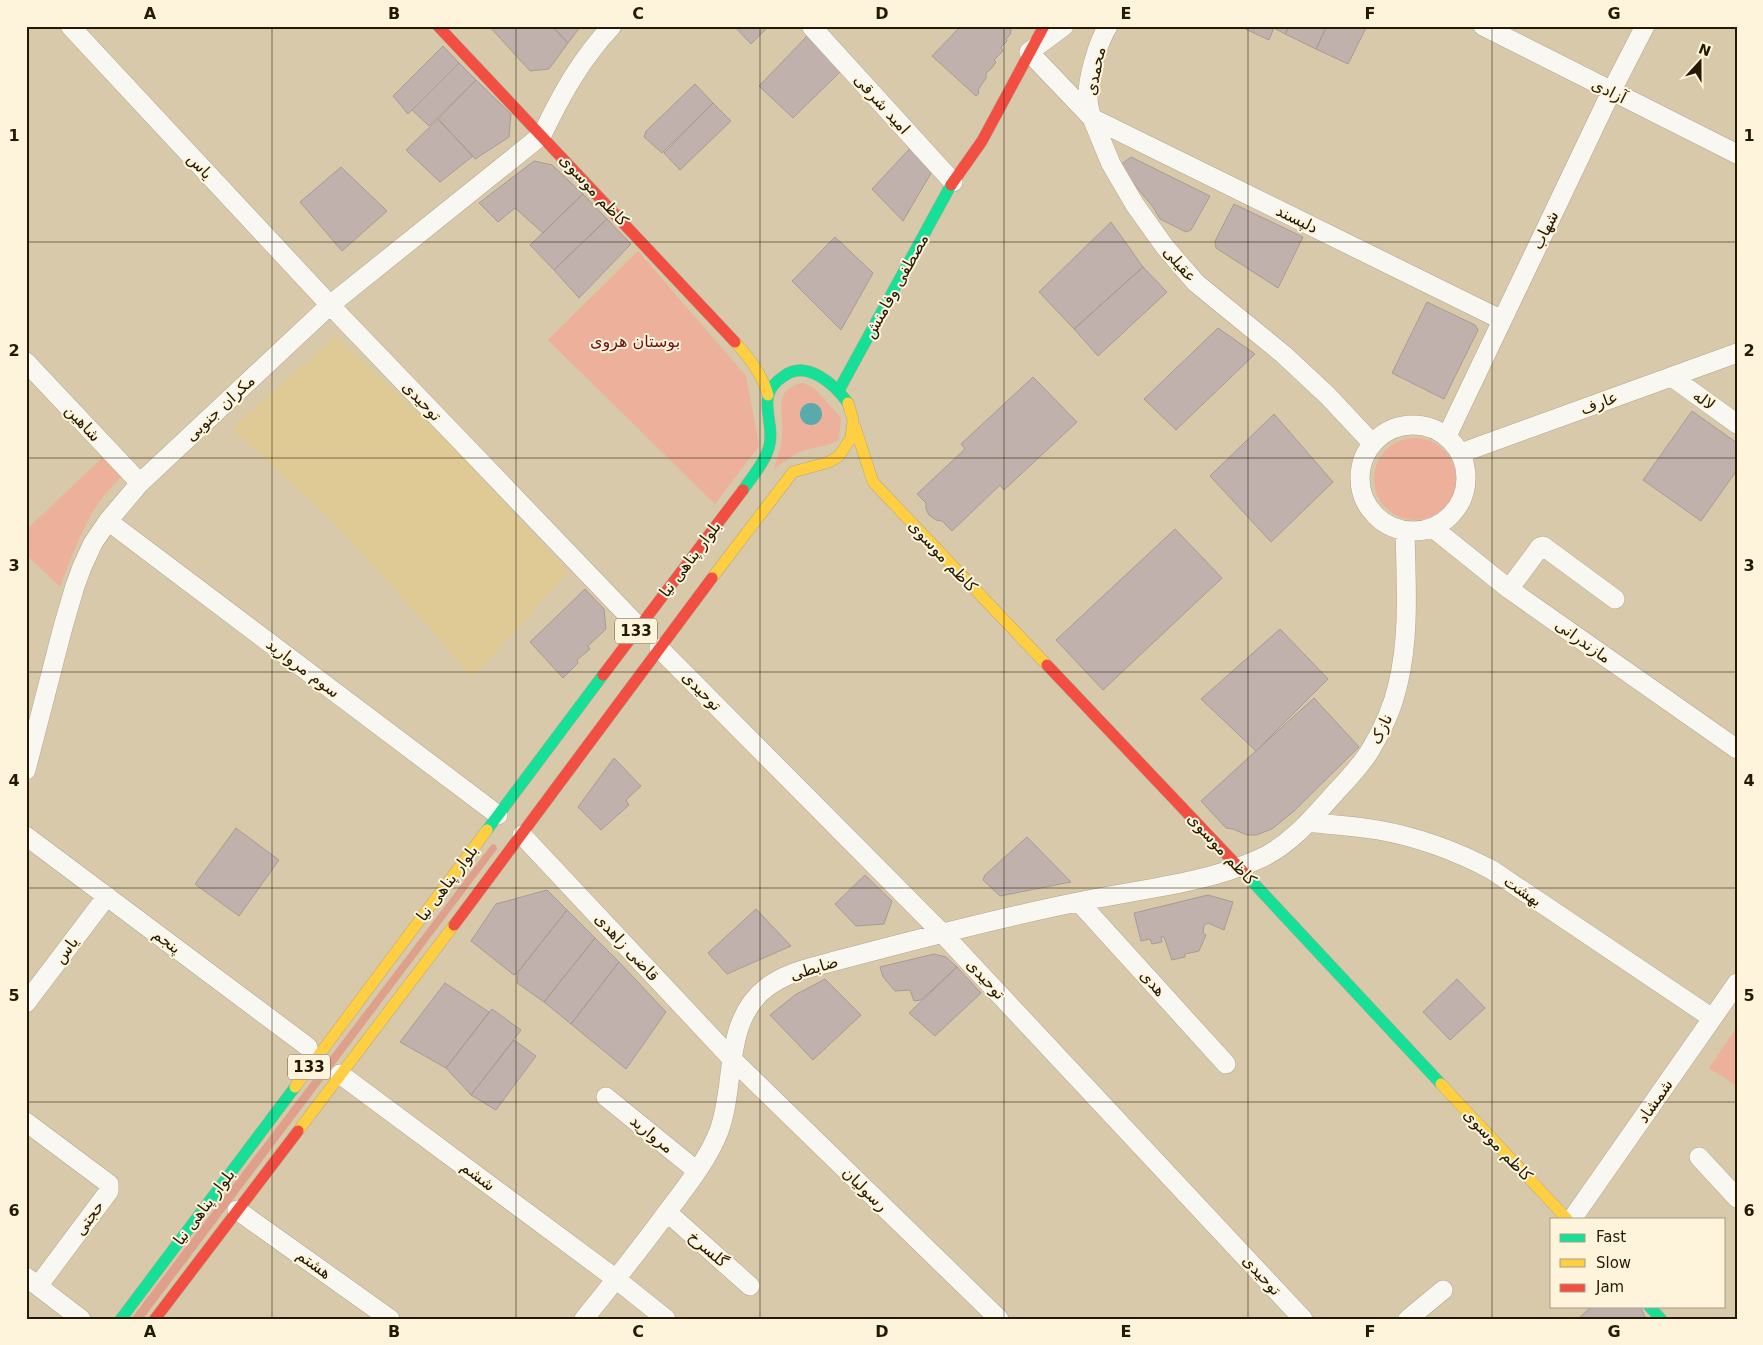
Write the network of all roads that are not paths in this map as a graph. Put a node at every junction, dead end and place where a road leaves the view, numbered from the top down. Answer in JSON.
{"nodes":[{"id":1,"x":70,"y":26,"type":"edge"},
{"id":2,"x":438,"y":26,"type":"edge"},
{"id":3,"x":612,"y":26,"type":"edge"},
{"id":4,"x":812,"y":26,"type":"edge"},
{"id":5,"x":1044,"y":26,"type":"edge"},
{"id":6,"x":1064,"y":26,"type":"edge"},
{"id":7,"x":1108,"y":26,"type":"edge"},
{"id":8,"x":1483,"y":26,"type":"edge"},
{"id":9,"x":1645,"y":26,"type":"edge"},
{"id":10,"x":1030,"y":52,"type":"junction"},
{"id":11,"x":1611,"y":92,"type":"junction"},
{"id":12,"x":1092,"y":118,"type":"junction"},
{"id":13,"x":542,"y":134,"type":"junction"},
{"id":14,"x":967,"y":141,"type":"dead end"},
{"id":15,"x":1737,"y":154,"type":"edge"},
{"id":16,"x":953,"y":182,"type":"junction"},
{"id":17,"x":330,"y":305,"type":"junction"},
{"id":18,"x":1502,"y":320,"type":"junction"},
{"id":19,"x":1737,"y":352,"type":"edge"},
{"id":20,"x":748,"y":356,"type":"junction"},
{"id":21,"x":762,"y":361,"type":"dead end"},
{"id":22,"x":26,"y":362,"type":"edge"},
{"id":23,"x":780,"y":366,"type":"dead end"},
{"id":24,"x":805,"y":371,"type":"junction"},
{"id":25,"x":1672,"y":377,"type":"junction"},
{"id":26,"x":839,"y":390,"type":"junction"},
{"id":27,"x":768,"y":395,"type":"junction"},
{"id":28,"x":1737,"y":424,"type":"edge"},
{"id":29,"x":855,"y":427,"type":"junction"},
{"id":30,"x":1447,"y":436,"type":"junction"},
{"id":31,"x":1372,"y":443,"type":"junction"},
{"id":32,"x":1461,"y":453,"type":"junction"},
{"id":33,"x":140,"y":483,"type":"junction"},
{"id":34,"x":108,"y":521,"type":"junction"},
{"id":35,"x":1433,"y":528,"type":"junction"},
{"id":36,"x":1405,"y":531,"type":"junction"},
{"id":37,"x":1510,"y":589,"type":"junction"},
{"id":38,"x":1615,"y":599,"type":"dead end"},
{"id":39,"x":639,"y":627,"type":"junction"},
{"id":40,"x":659,"y":648,"type":"junction"},
{"id":41,"x":1737,"y":749,"type":"edge"},
{"id":42,"x":26,"y":770,"type":"edge"},
{"id":43,"x":1308,"y":822,"type":"junction"},
{"id":44,"x":508,"y":824,"type":"junction"},
{"id":45,"x":26,"y":836,"type":"edge"},
{"id":46,"x":1239,"y":867,"type":"junction"},
{"id":47,"x":107,"y":896,"type":"junction"},
{"id":48,"x":1079,"y":902,"type":"junction"},
{"id":49,"x":942,"y":933,"type":"junction"},
{"id":50,"x":1737,"y":983,"type":"edge"},
{"id":51,"x":26,"y":1004,"type":"edge"},
{"id":52,"x":1712,"y":1018,"type":"junction"},
{"id":53,"x":308,"y":1047,"type":"dead end"},
{"id":54,"x":732,"y":1059,"type":"junction"},
{"id":55,"x":1226,"y":1064,"type":"dead end"},
{"id":56,"x":340,"y":1074,"type":"junction"},
{"id":57,"x":606,"y":1097,"type":"dead end"},
{"id":58,"x":26,"y":1122,"type":"edge"},
{"id":59,"x":1699,"y":1157,"type":"dead end"},
{"id":60,"x":697,"y":1171,"type":"junction"},
{"id":61,"x":1737,"y":1198,"type":"edge"},
{"id":62,"x":237,"y":1210,"type":"junction"},
{"id":63,"x":667,"y":1212,"type":"junction"},
{"id":64,"x":1566,"y":1218,"type":"edge"},
{"id":65,"x":1573,"y":1218,"type":"edge"},
{"id":66,"x":616,"y":1279,"type":"junction"},
{"id":67,"x":32,"y":1281,"type":"edge"},
{"id":68,"x":750,"y":1286,"type":"dead end"},
{"id":69,"x":1443,"y":1290,"type":"dead end"},
{"id":70,"x":1651,"y":1308,"type":"edge"},
{"id":71,"x":81,"y":1319,"type":"edge"},
{"id":72,"x":120,"y":1319,"type":"edge"},
{"id":73,"x":155,"y":1319,"type":"edge"},
{"id":74,"x":390,"y":1319,"type":"edge"},
{"id":75,"x":584,"y":1319,"type":"edge"},
{"id":76,"x":666,"y":1319,"type":"edge"},
{"id":77,"x":999,"y":1319,"type":"edge"},
{"id":78,"x":1303,"y":1319,"type":"edge"},
{"id":79,"x":1408,"y":1319,"type":"edge"},
{"id":80,"x":1661,"y":1319,"type":"edge"}],
"edges":[{"from":1,"to":17,"type":"street","name":"یاس"},
{"from":2,"to":13,"type":"main road","name":"کاظم موسوی"},
{"from":3,"to":13,"type":"street"},
{"from":4,"to":16,"type":"street","name":"امید شرقی"},
{"from":5,"to":10,"type":"main road","name":"مصطفی وفامنش"},
{"from":6,"to":10,"type":"street"},
{"from":7,"to":12,"type":"street","name":"محمدی"},
{"from":8,"to":11,"type":"street","name":"آزادی"},
{"from":9,"to":11,"type":"street","name":"شهاب"},
{"from":10,"to":12,"type":"street","name":"عقیلی"},
{"from":10,"to":16,"type":"main road","name":"مصطفی وفامنش"},
{"from":11,"to":15,"type":"street","name":"آزادی"},
{"from":11,"to":18,"type":"street","name":"شهاب"},
{"from":12,"to":18,"type":"street","name":"دلپسند"},
{"from":12,"to":31,"type":"street","name":"عقیلی"},
{"from":13,"to":17,"type":"street","name":"مکران جنوبی"},
{"from":13,"to":20,"type":"main road","name":"کاظم موسوی"},
{"from":14,"to":16,"type":"main road","name":"مصطفی وفامنش"},
{"from":16,"to":26,"type":"main road","name":"مصطفی وفامنش"},
{"from":17,"to":33,"type":"street","name":"مکران جنوبی"},
{"from":17,"to":39,"type":"street","name":"توحیدی"},
{"from":18,"to":30,"type":"street","name":"شهاب"},
{"from":19,"to":25,"type":"street","name":"عارف"},
{"from":20,"to":21,"type":"main road"},
{"from":20,"to":27,"type":"main road","name":"کاظم موسوی"},
{"from":22,"to":33,"type":"street","name":"شاهین"},
{"from":23,"to":24,"type":"main road"},
{"from":24,"to":26,"type":"main road"},
{"from":24,"to":27,"type":"main road"},
{"from":25,"to":28,"type":"street","name":"لاله"},
{"from":25,"to":32,"type":"street","name":"عارف"},
{"from":26,"to":29,"type":"main road"},
{"from":27,"to":39,"type":"main road","name":"بلوار پناهی نیا","number":"133"},
{"from":29,"to":40,"type":"main road","name":"بلوار پناهی نیا","number":"133"},
{"from":29,"to":46,"type":"main road","name":"کاظم موسوی"},
{"from":30,"to":31,"type":"street"},
{"from":30,"to":32,"type":"street"},
{"from":31,"to":36,"type":"street"},
{"from":32,"to":35,"type":"street"},
{"from":33,"to":34,"type":"street","name":"مکران جنوبی"},
{"from":34,"to":42,"type":"street","name":"مکران جنوبی"},
{"from":34,"to":44,"type":"street","name":"سوم مروارید"},
{"from":35,"to":36,"type":"street"},
{"from":35,"to":37,"type":"street","name":"مازندرانی"},
{"from":36,"to":43,"type":"street","name":"نازک"},
{"from":37,"to":38,"type":"street"},
{"from":37,"to":41,"type":"street","name":"مازندرانی"},
{"from":39,"to":44,"type":"main road","name":"بلوار پناهی نیا","number":"133"},
{"from":40,"to":44,"type":"main road","name":"بلوار پناهی نیا","number":"133"},
{"from":40,"to":49,"type":"street","name":"توحیدی"},
{"from":43,"to":46,"type":"street","name":"نازک"},
{"from":43,"to":52,"type":"street","name":"بهشت"},
{"from":44,"to":54,"type":"street","name":"قاضی زاهدی"},
{"from":44,"to":56,"type":"main road","name":"بلوار پناهی نیا","number":"133"},
{"from":44,"to":72,"type":"main road","name":"بلوار پناهی نیا","number":"133"},
{"from":45,"to":47,"type":"street","name":"پنجم"},
{"from":46,"to":48,"type":"street","name":"ضابطی"},
{"from":46,"to":64,"type":"main road","name":"کاظم موسوی"},
{"from":47,"to":51,"type":"street","name":"یاس"},
{"from":47,"to":53,"type":"street","name":"پنجم"},
{"from":48,"to":49,"type":"street","name":"ضابطی"},
{"from":48,"to":55,"type":"street","name":"هدی"},
{"from":49,"to":54,"type":"street","name":"ضابطی"},
{"from":49,"to":78,"type":"street","name":"توحیدی"},
{"from":50,"to":52,"type":"street","name":"شمشاد"},
{"from":52,"to":65,"type":"street","name":"شمشاد"},
{"from":54,"to":60,"type":"street","name":"ضابطی"},
{"from":54,"to":77,"type":"street","name":"رسولیان"},
{"from":56,"to":62,"type":"main road","name":"بلوار پناهی نیا","number":"133"},
{"from":56,"to":66,"type":"street","name":"ششم"},
{"from":57,"to":60,"type":"street","name":"مروارید"},
{"from":58,"to":67,"type":"street","name":"حجتی"},
{"from":59,"to":61,"type":"street"},
{"from":60,"to":63,"type":"street","name":"ضابطی"},
{"from":62,"to":73,"type":"main road","name":"بلوار پناهی نیا","number":"133"},
{"from":62,"to":74,"type":"street","name":"هشتم"},
{"from":63,"to":66,"type":"street","name":"ضابطی"},
{"from":63,"to":68,"type":"street","name":"گلسرخ"},
{"from":66,"to":75,"type":"street","name":"ضابطی"},
{"from":66,"to":76,"type":"street","name":"ششم"},
{"from":67,"to":71,"type":"street"},
{"from":69,"to":79,"type":"street"},
{"from":70,"to":80,"type":"main road"}]}
